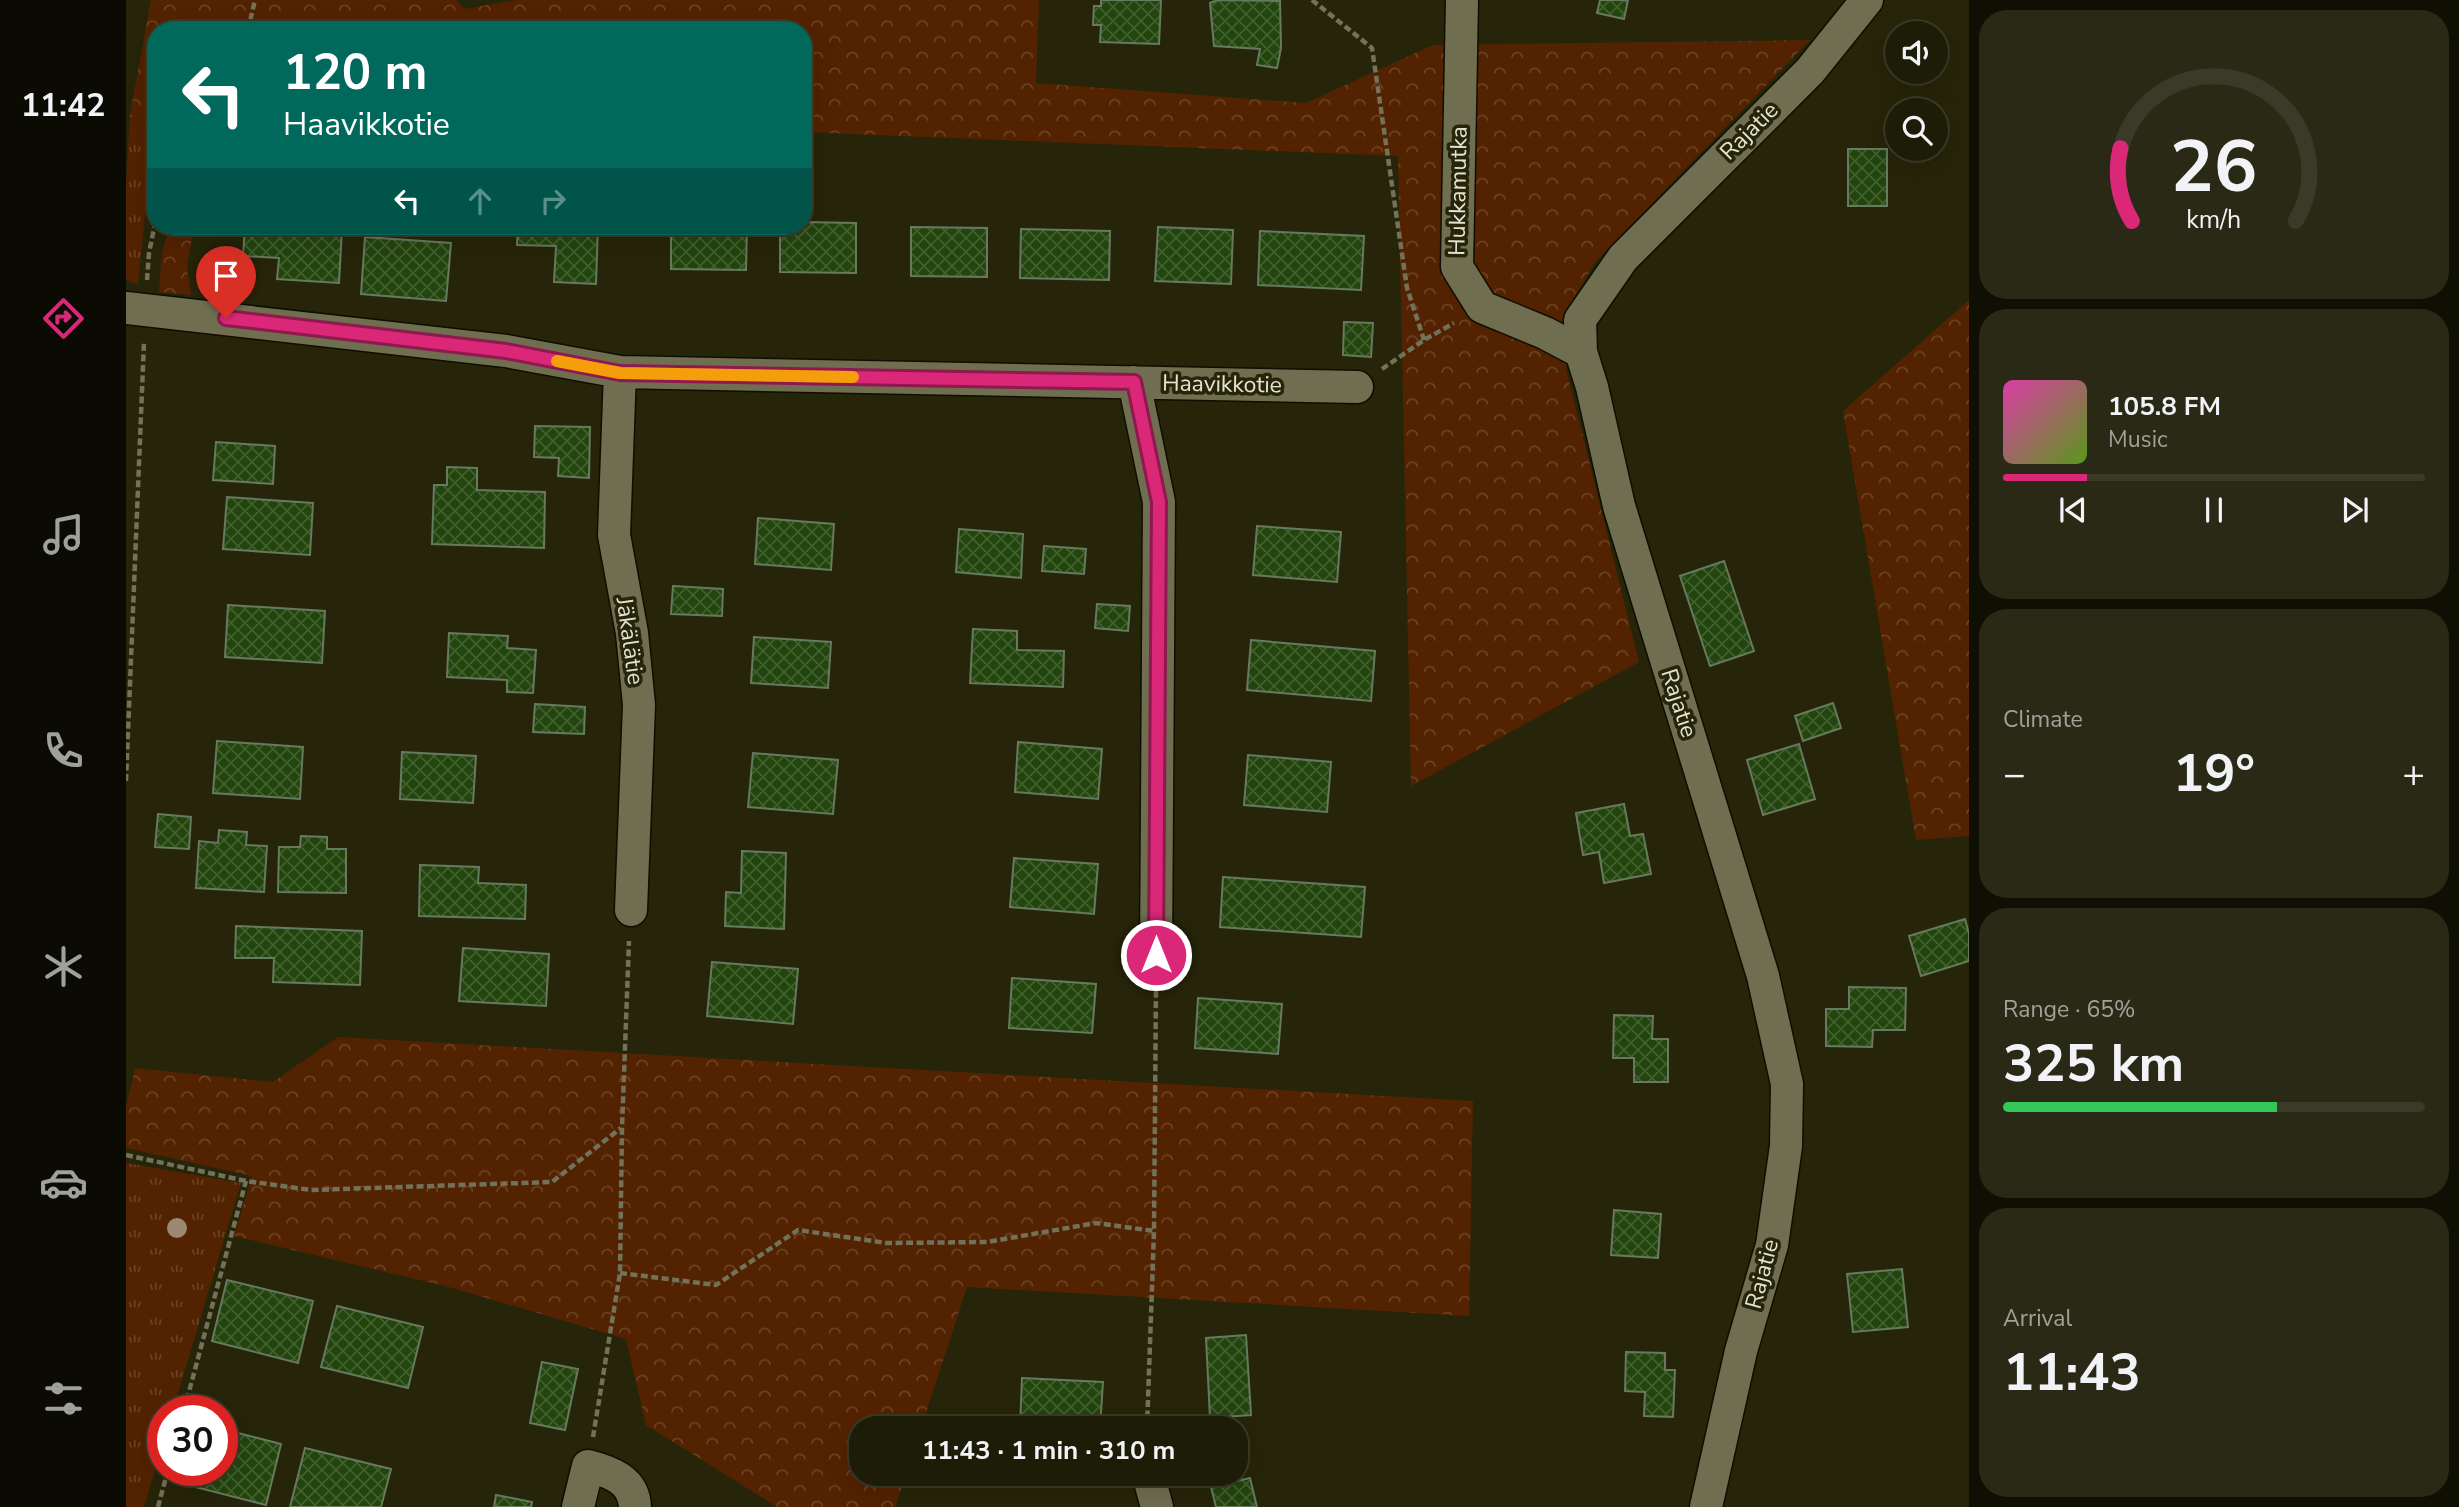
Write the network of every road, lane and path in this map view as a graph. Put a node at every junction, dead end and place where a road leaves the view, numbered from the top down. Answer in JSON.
{"nodes":[{"id":1,"x":255,"y":0,"type":"edge"},
{"id":2,"x":1312,"y":0,"type":"edge"},
{"id":3,"x":1462,"y":0,"type":"edge"},
{"id":4,"x":1867,"y":0,"type":"edge"},
{"id":5,"x":250,"y":21,"type":"edge"},
{"id":6,"x":153,"y":235,"type":"edge"},
{"id":7,"x":1482,"y":307,"type":"junction"},
{"id":8,"x":136,"y":308,"type":"edge"},
{"id":9,"x":1424,"y":340,"type":"junction"},
{"id":10,"x":1581,"y":352,"type":"junction"},
{"id":11,"x":620,"y":373,"type":"junction"},
{"id":12,"x":1134,"y":382,"type":"junction"},
{"id":13,"x":1357,"y":387,"type":"joint"},
{"id":14,"x":126,"y":781,"type":"edge"},
{"id":15,"x":631,"y":910,"type":"joint"},
{"id":16,"x":1156,"y":955,"type":"joint"},
{"id":17,"x":622,"y":1128,"type":"junction"},
{"id":18,"x":126,"y":1155,"type":"edge"},
{"id":19,"x":246,"y":1181,"type":"junction"},
{"id":20,"x":1154,"y":1231,"type":"junction"},
{"id":21,"x":620,"y":1273,"type":"junction"},
{"id":22,"x":188,"y":1395,"type":"edge"},
{"id":23,"x":1147,"y":1416,"type":"edge"},
{"id":24,"x":588,"y":1466,"type":"junction"},
{"id":25,"x":164,"y":1486,"type":"edge"},
{"id":26,"x":1151,"y":1486,"type":"edge"},
{"id":27,"x":158,"y":1507,"type":"edge"},
{"id":28,"x":578,"y":1507,"type":"edge"},
{"id":29,"x":635,"y":1507,"type":"edge"},
{"id":30,"x":1157,"y":1507,"type":"edge"},
{"id":31,"x":1706,"y":1507,"type":"edge"}],
"edges":[{"from":1,"to":5,"type":"path"},
{"from":2,"to":9,"type":"path"},
{"from":3,"to":7,"type":"street","name":"Hukkamutka"},
{"from":4,"to":10,"type":"street","name":"Rajatie"},
{"from":6,"to":8,"type":"path"},
{"from":7,"to":9,"type":"path"},
{"from":7,"to":10,"type":"street"},
{"from":8,"to":11,"type":"street","name":"Haavikkotie"},
{"from":8,"to":14,"type":"path"},
{"from":9,"to":13,"type":"path"},
{"from":10,"to":31,"type":"street","name":"Rajatie"},
{"from":11,"to":12,"type":"street","name":"Haavikkotie"},
{"from":11,"to":15,"type":"street","name":"Jäkälätie"},
{"from":12,"to":13,"type":"street","name":"Haavikkotie"},
{"from":12,"to":16,"type":"street"},
{"from":15,"to":17,"type":"path"},
{"from":16,"to":20,"type":"path"},
{"from":17,"to":19,"type":"path"},
{"from":17,"to":21,"type":"path"},
{"from":18,"to":19,"type":"path"},
{"from":19,"to":22,"type":"path"},
{"from":20,"to":21,"type":"path"},
{"from":20,"to":23,"type":"path"},
{"from":21,"to":24,"type":"path"},
{"from":24,"to":28,"type":"street"},
{"from":24,"to":29,"type":"street"},
{"from":25,"to":27,"type":"path"},
{"from":26,"to":30,"type":"street"}]}
